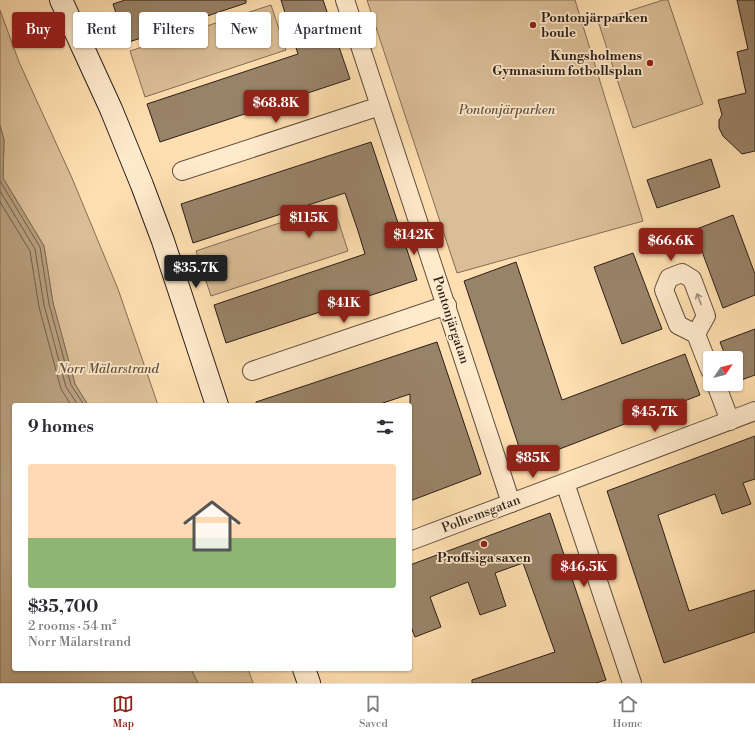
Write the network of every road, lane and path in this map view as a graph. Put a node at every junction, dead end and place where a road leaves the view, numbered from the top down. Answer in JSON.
{"nodes":[{"id":1,"x":345,"y":0,"type":"edge"},
{"id":2,"x":67,"y":4,"type":"edge"},
{"id":3,"x":380,"y":106,"type":"junction"},
{"id":4,"x":182,"y":171,"type":"dead end"},
{"id":5,"x":446,"y":305,"type":"junction"},
{"id":6,"x":696,"y":334,"type":"dead end"},
{"id":7,"x":703,"y":352,"type":"edge"},
{"id":8,"x":252,"y":371,"type":"dead end"},
{"id":9,"x":719,"y":391,"type":"edge"},
{"id":10,"x":216,"y":403,"type":"edge"},
{"id":11,"x":755,"y":411,"type":"edge"},
{"id":12,"x":730,"y":421,"type":"junction"},
{"id":13,"x":565,"y":483,"type":"junction"},
{"id":14,"x":511,"y":503,"type":"junction"},
{"id":15,"x":412,"y":540,"type":"edge"},
{"id":16,"x":305,"y":671,"type":"edge"},
{"id":17,"x":308,"y":683,"type":"edge"},
{"id":18,"x":632,"y":683,"type":"edge"}],
"edges":[{"from":1,"to":3,"type":"street","name":"Pontonjärgatan"},
{"from":2,"to":10,"type":"street"},
{"from":3,"to":4,"type":"street"},
{"from":3,"to":5,"type":"street","name":"Pontonjärgatan"},
{"from":5,"to":8,"type":"street"},
{"from":5,"to":14,"type":"street","name":"Pontonjärgatan"},
{"from":6,"to":7,"type":"street"},
{"from":9,"to":12,"type":"street"},
{"from":11,"to":12,"type":"street","name":"Polhemsgatan"},
{"from":12,"to":13,"type":"street","name":"Polhemsgatan"},
{"from":13,"to":14,"type":"street","name":"Polhemsgatan"},
{"from":13,"to":18,"type":"street"},
{"from":14,"to":15,"type":"street","name":"Polhemsgatan"},
{"from":16,"to":17,"type":"street"}]}
